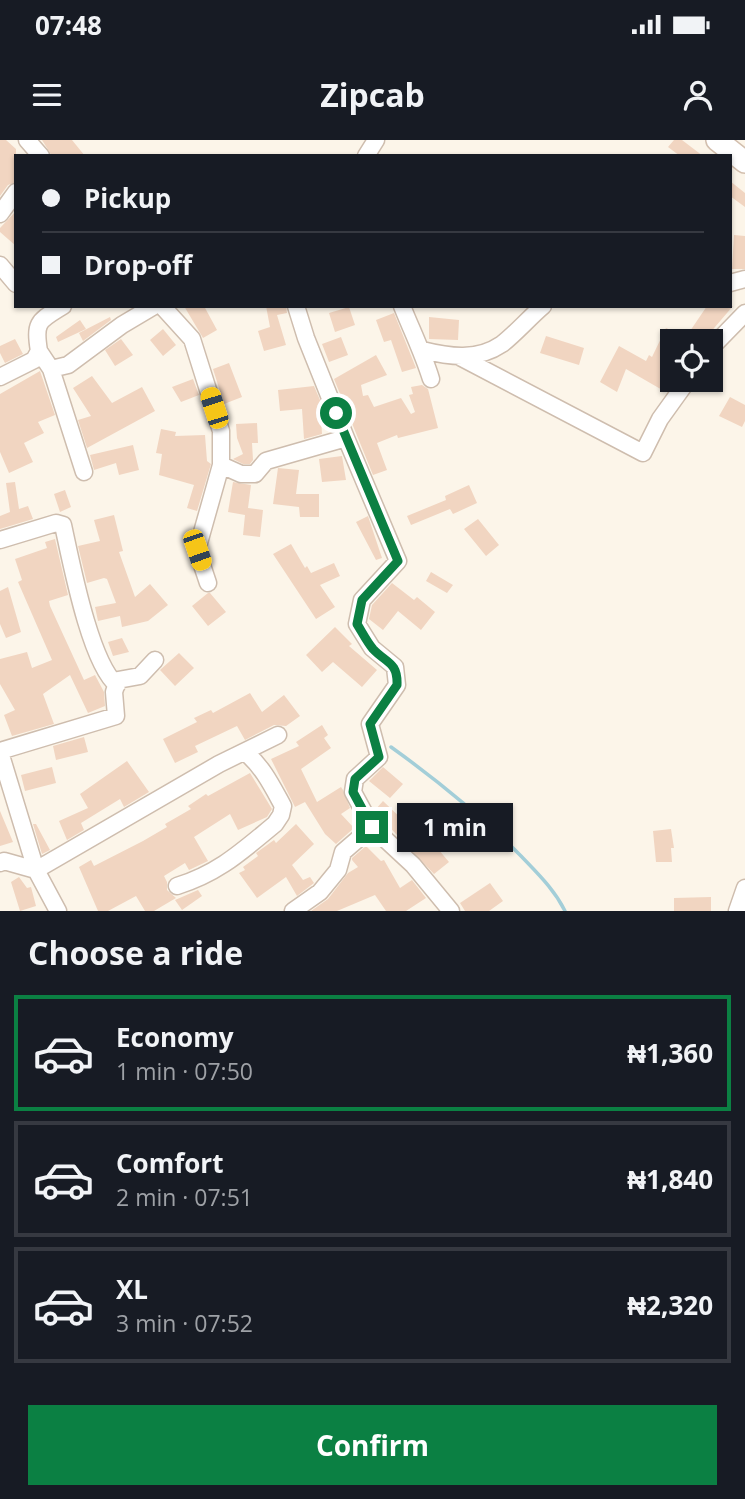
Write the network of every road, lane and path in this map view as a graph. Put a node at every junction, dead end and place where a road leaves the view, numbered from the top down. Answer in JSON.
{"nodes":[{"id":1,"x":27,"y":140,"type":"edge"},
{"id":2,"x":717,"y":140,"type":"edge"},
{"id":3,"x":39,"y":154,"type":"edge"},
{"id":4,"x":745,"y":162,"type":"edge"},
{"id":5,"x":0,"y":265,"type":"edge"},
{"id":6,"x":14,"y":282,"type":"edge"},
{"id":7,"x":55,"y":308,"type":"edge"},
{"id":8,"x":151,"y":308,"type":"edge"},
{"id":9,"x":164,"y":308,"type":"edge"},
{"id":10,"x":297,"y":308,"type":"edge"},
{"id":11,"x":403,"y":308,"type":"edge"},
{"id":12,"x":541,"y":308,"type":"edge"},
{"id":13,"x":35,"y":313,"type":"edge"},
{"id":14,"x":745,"y":313,"type":"edge"},
{"id":15,"x":723,"y":336,"type":"edge"},
{"id":16,"x":422,"y":350,"type":"junction"},
{"id":17,"x":39,"y":351,"type":"junction"},
{"id":18,"x":460,"y":357,"type":"junction"},
{"id":19,"x":51,"y":369,"type":"junction"},
{"id":20,"x":0,"y":377,"type":"edge"},
{"id":21,"x":431,"y":379,"type":"dead end"},
{"id":22,"x":679,"y":392,"type":"edge"},
{"id":23,"x":345,"y":438,"type":"junction"},
{"id":24,"x":221,"y":465,"type":"junction"},
{"id":25,"x":84,"y":472,"type":"dead end"},
{"id":26,"x":0,"y":540,"type":"edge"},
{"id":27,"x":208,"y":583,"type":"dead end"},
{"id":28,"x":155,"y":660,"type":"dead end"},
{"id":29,"x":117,"y":685,"type":"junction"},
{"id":30,"x":278,"y":736,"type":"dead end"},
{"id":31,"x":0,"y":751,"type":"edge"},
{"id":32,"x":245,"y":752,"type":"junction"},
{"id":33,"x":372,"y":827,"type":"junction"},
{"id":34,"x":0,"y":863,"type":"edge"},
{"id":35,"x":36,"y":870,"type":"junction"},
{"id":36,"x":177,"y":886,"type":"dead end"},
{"id":37,"x":745,"y":888,"type":"edge"},
{"id":38,"x":53,"y":909,"type":"edge"},
{"id":39,"x":293,"y":911,"type":"edge"},
{"id":40,"x":451,"y":911,"type":"edge"},
{"id":41,"x":737,"y":911,"type":"edge"}],
"edges":[{"from":1,"to":3,"type":"street"},
{"from":2,"to":4,"type":"main road"},
{"from":5,"to":6,"type":"street"},
{"from":7,"to":13,"type":"street"},
{"from":8,"to":19,"type":"street"},
{"from":9,"to":24,"type":"street"},
{"from":10,"to":23,"type":"street"},
{"from":11,"to":16,"type":"street"},
{"from":12,"to":18,"type":"street"},
{"from":13,"to":17,"type":"street"},
{"from":14,"to":15,"type":"street"},
{"from":16,"to":18,"type":"street"},
{"from":16,"to":21,"type":"street"},
{"from":17,"to":19,"type":"street"},
{"from":17,"to":20,"type":"street"},
{"from":18,"to":22,"type":"street"},
{"from":19,"to":25,"type":"street"},
{"from":23,"to":24,"type":"street"},
{"from":23,"to":33,"type":"street"},
{"from":24,"to":27,"type":"street"},
{"from":26,"to":29,"type":"street"},
{"from":28,"to":29,"type":"street"},
{"from":29,"to":31,"type":"street"},
{"from":30,"to":32,"type":"street"},
{"from":31,"to":35,"type":"street"},
{"from":32,"to":35,"type":"street"},
{"from":32,"to":36,"type":"street"},
{"from":33,"to":39,"type":"street"},
{"from":33,"to":40,"type":"street"},
{"from":34,"to":35,"type":"street"},
{"from":35,"to":38,"type":"street"},
{"from":37,"to":41,"type":"street"}]}
